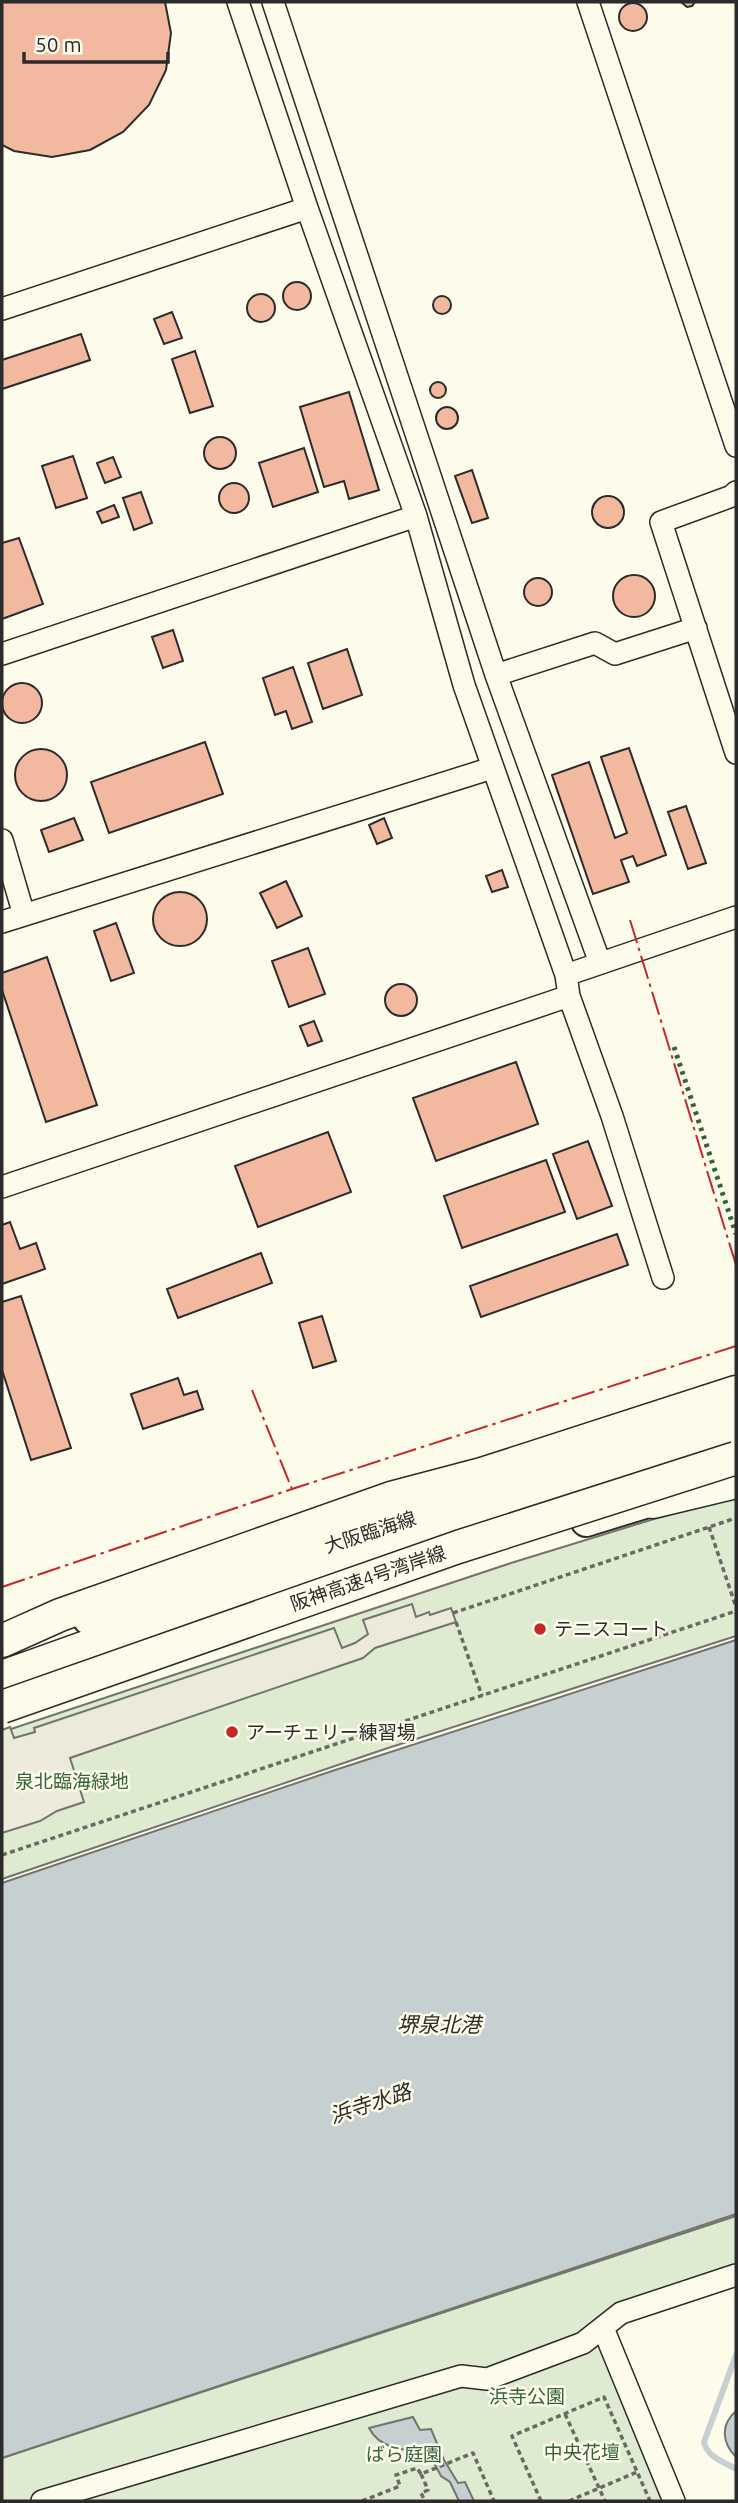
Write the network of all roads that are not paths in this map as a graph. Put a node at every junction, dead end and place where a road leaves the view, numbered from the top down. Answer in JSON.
{"nodes":[{"id":1,"x":238,"y":2,"type":"edge"},
{"id":2,"x":273,"y":2,"type":"edge"},
{"id":3,"x":589,"y":2,"type":"edge"},
{"id":4,"x":307,"y":208,"type":"junction"},
{"id":5,"x":2,"y":309,"type":"edge"},
{"id":6,"x":736,"y":446,"type":"edge"},
{"id":7,"x":736,"y":492,"type":"edge"},
{"id":8,"x":416,"y":516,"type":"junction"},
{"id":9,"x":696,"y":628,"type":"junction"},
{"id":10,"x":2,"y":654,"type":"edge"},
{"id":11,"x":496,"y":675,"type":"junction"},
{"id":12,"x":736,"y":753,"type":"edge"},
{"id":13,"x":492,"y":768,"type":"junction"},
{"id":14,"x":2,"y":841,"type":"edge"},
{"id":15,"x":24,"y":915,"type":"junction"},
{"id":16,"x":736,"y":917,"type":"edge"},
{"id":17,"x":2,"y":922,"type":"edge"},
{"id":18,"x":600,"y":963,"type":"junction"},
{"id":19,"x":567,"y":985,"type":"junction"},
{"id":20,"x":2,"y":1187,"type":"edge"},
{"id":21,"x":663,"y":1278,"type":"dead end"},
{"id":22,"x":736,"y":1392,"type":"edge"},
{"id":23,"x":736,"y":1410,"type":"edge"},
{"id":24,"x":736,"y":1429,"type":"edge"},
{"id":25,"x":736,"y":1458,"type":"edge"},
{"id":26,"x":736,"y":1474,"type":"edge"},
{"id":27,"x":736,"y":1482,"type":"edge"},
{"id":28,"x":653,"y":1502,"type":"junction"},
{"id":29,"x":2,"y":1641,"type":"edge"},
{"id":30,"x":2,"y":1647,"type":"edge"},
{"id":31,"x":2,"y":1677,"type":"edge"},
{"id":32,"x":2,"y":1700,"type":"edge"},
{"id":33,"x":2,"y":1707,"type":"edge"},
{"id":34,"x":736,"y":2275,"type":"edge"},
{"id":35,"x":603,"y":2328,"type":"junction"},
{"id":36,"x":42,"y":2501,"type":"edge"},
{"id":37,"x":674,"y":2501,"type":"edge"}],
"edges":[{"from":1,"to":4,"type":"lane"},
{"from":2,"to":11,"type":"lane"},
{"from":3,"to":6,"type":"lane"},
{"from":4,"to":5,"type":"lane"},
{"from":4,"to":8,"type":"lane"},
{"from":7,"to":9,"type":"lane"},
{"from":8,"to":10,"type":"lane"},
{"from":8,"to":13,"type":"lane"},
{"from":9,"to":11,"type":"lane"},
{"from":9,"to":12,"type":"lane"},
{"from":11,"to":18,"type":"lane"},
{"from":13,"to":15,"type":"lane"},
{"from":13,"to":19,"type":"lane"},
{"from":14,"to":15,"type":"lane"},
{"from":15,"to":17,"type":"lane"},
{"from":16,"to":18,"type":"lane"},
{"from":18,"to":19,"type":"lane"},
{"from":19,"to":20,"type":"lane"},
{"from":19,"to":21,"type":"lane"},
{"from":22,"to":29,"type":"highway"},
{"from":23,"to":30,"type":"main road","name":"大阪臨海線"},
{"from":24,"to":31,"type":"highway","name":"阪神高速4号湾岸線"},
{"from":25,"to":33,"type":"highway","name":"阪神高速4号湾岸線","bridge":true},
{"from":26,"to":28,"type":"main road"},
{"from":27,"to":28,"type":"highway"},
{"from":28,"to":32,"type":"main road"},
{"from":34,"to":35,"type":"lane"},
{"from":35,"to":36,"type":"lane"},
{"from":35,"to":37,"type":"lane"}]}
